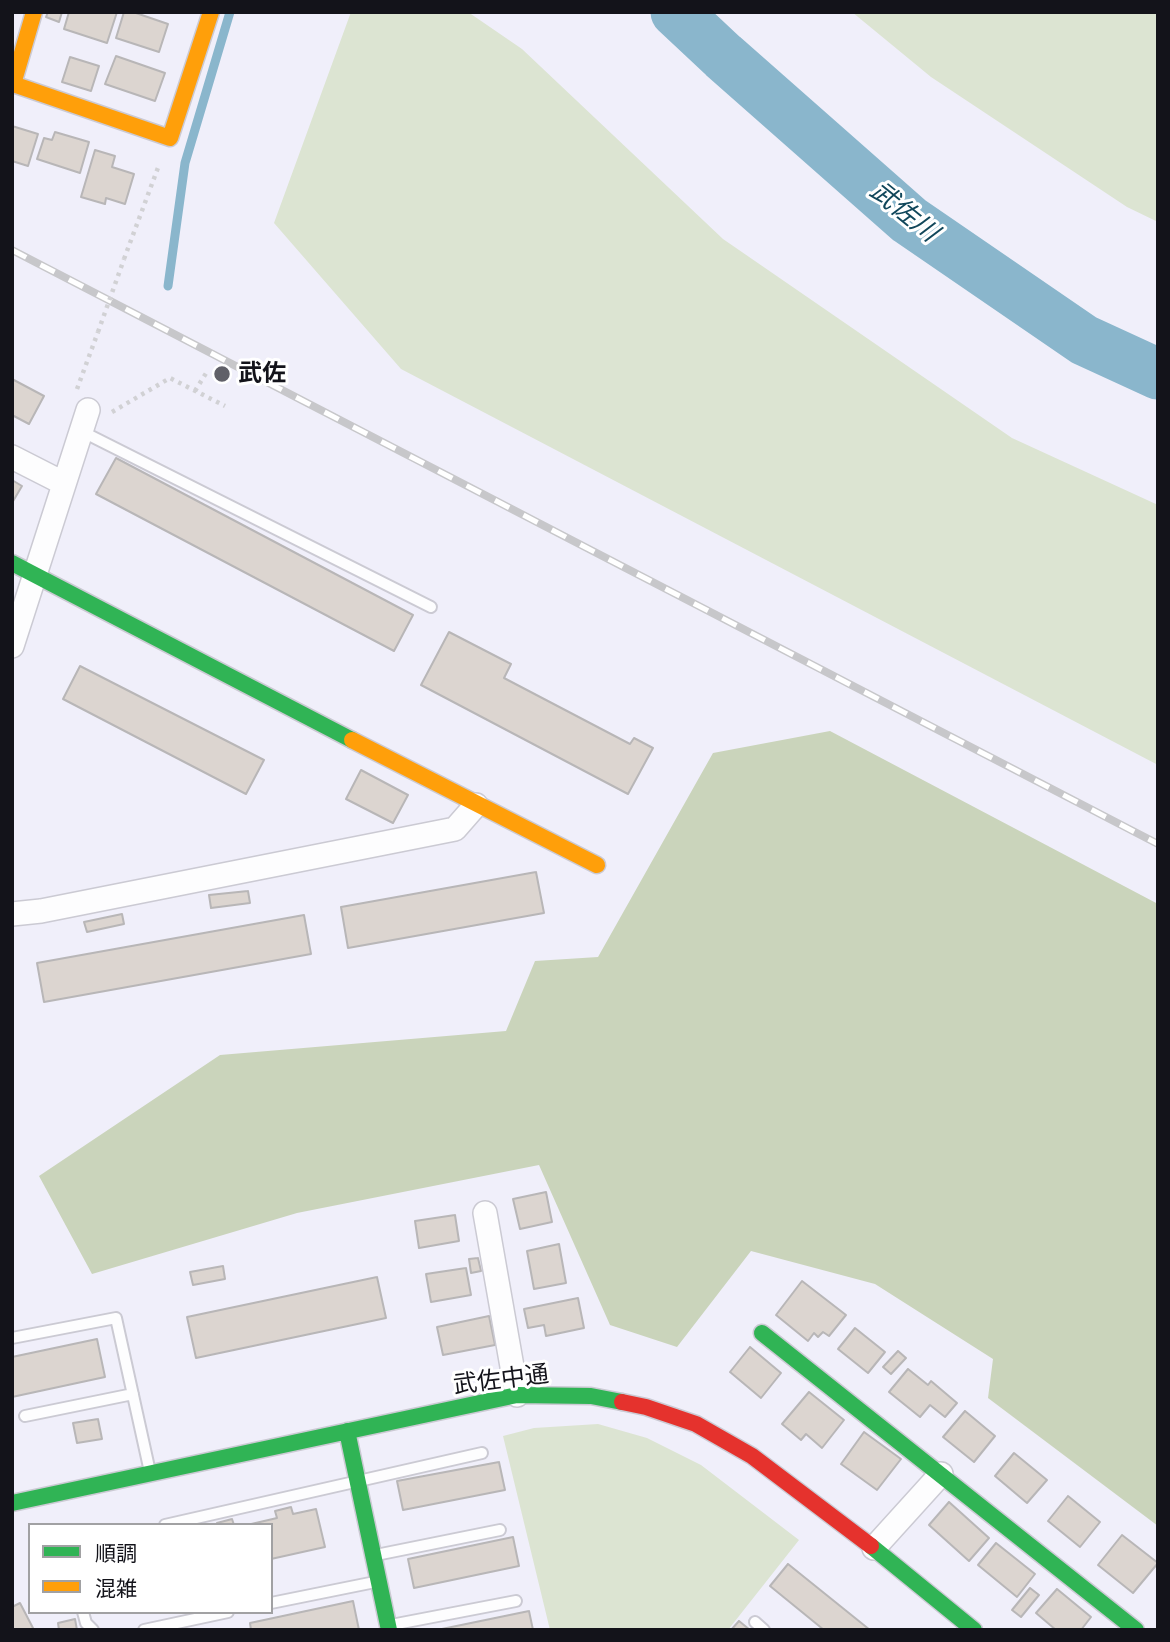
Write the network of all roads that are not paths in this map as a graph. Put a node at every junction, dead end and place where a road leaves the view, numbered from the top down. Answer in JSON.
{"nodes":[{"id":1,"x":34,"y":12,"type":"edge"},
{"id":2,"x":211,"y":12,"type":"edge"},
{"id":3,"x":85,"y":421,"type":"joint"},
{"id":4,"x":12,"y":457,"type":"edge"},
{"id":5,"x":63,"y":483,"type":"junction"},
{"id":6,"x":12,"y":563,"type":"edge"},
{"id":7,"x":35,"y":575,"type":"junction"},
{"id":8,"x":431,"y":607,"type":"dead end"},
{"id":9,"x":12,"y":646,"type":"edge"},
{"id":10,"x":476,"y":805,"type":"junction"},
{"id":11,"x":597,"y":865,"type":"dead end"},
{"id":12,"x":12,"y":914,"type":"edge"},
{"id":13,"x":485,"y":1213,"type":"dead end"},
{"id":14,"x":762,"y":1333,"type":"dead end"},
{"id":15,"x":12,"y":1338,"type":"edge"},
{"id":16,"x":133,"y":1394,"type":"junction"},
{"id":17,"x":517,"y":1395,"type":"junction"},
{"id":18,"x":25,"y":1416,"type":"dead end"},
{"id":19,"x":347,"y":1431,"type":"junction"},
{"id":20,"x":482,"y":1453,"type":"dead end"},
{"id":21,"x":150,"y":1473,"type":"junction"},
{"id":22,"x":941,"y":1474,"type":"junction"},
{"id":23,"x":358,"y":1482,"type":"junction"},
{"id":24,"x":12,"y":1503,"type":"edge"},
{"id":25,"x":174,"y":1523,"type":"edge"},
{"id":26,"x":500,"y":1530,"type":"dead end"},
{"id":27,"x":874,"y":1548,"type":"junction"},
{"id":28,"x":374,"y":1556,"type":"junction"},
{"id":29,"x":379,"y":1581,"type":"junction"},
{"id":30,"x":516,"y":1601,"type":"dead end"},
{"id":31,"x":273,"y":1603,"type":"edge"},
{"id":32,"x":84,"y":1614,"type":"edge"},
{"id":33,"x":219,"y":1614,"type":"edge"},
{"id":34,"x":389,"y":1628,"type":"edge"},
{"id":35,"x":93,"y":1630,"type":"edge"},
{"id":36,"x":144,"y":1630,"type":"edge"},
{"id":37,"x":974,"y":1630,"type":"edge"},
{"id":38,"x":1136,"y":1630,"type":"edge"}],
"edges":[{"from":1,"to":2,"type":"street"},
{"from":3,"to":5,"type":"street"},
{"from":3,"to":8,"type":"lane"},
{"from":4,"to":5,"type":"street"},
{"from":5,"to":7,"type":"street"},
{"from":6,"to":7,"type":"street"},
{"from":7,"to":9,"type":"street"},
{"from":7,"to":10,"type":"street"},
{"from":10,"to":11,"type":"street"},
{"from":10,"to":12,"type":"street"},
{"from":13,"to":17,"type":"street"},
{"from":14,"to":22,"type":"street"},
{"from":15,"to":16,"type":"lane"},
{"from":16,"to":18,"type":"lane"},
{"from":16,"to":21,"type":"lane"},
{"from":17,"to":19,"type":"street","name":"武佐中通"},
{"from":17,"to":27,"type":"street","name":"武佐中通"},
{"from":19,"to":21,"type":"street","name":"武佐中通"},
{"from":19,"to":23,"type":"street"},
{"from":20,"to":23,"type":"lane"},
{"from":21,"to":24,"type":"street","name":"武佐中通"},
{"from":22,"to":27,"type":"street"},
{"from":22,"to":38,"type":"street"},
{"from":23,"to":25,"type":"lane"},
{"from":23,"to":28,"type":"street"},
{"from":26,"to":28,"type":"lane"},
{"from":27,"to":37,"type":"street","name":"武佐中通"},
{"from":28,"to":29,"type":"street"},
{"from":29,"to":31,"type":"lane"},
{"from":29,"to":34,"type":"street"},
{"from":30,"to":34,"type":"lane"},
{"from":32,"to":35,"type":"lane"},
{"from":33,"to":36,"type":"lane"}]}
